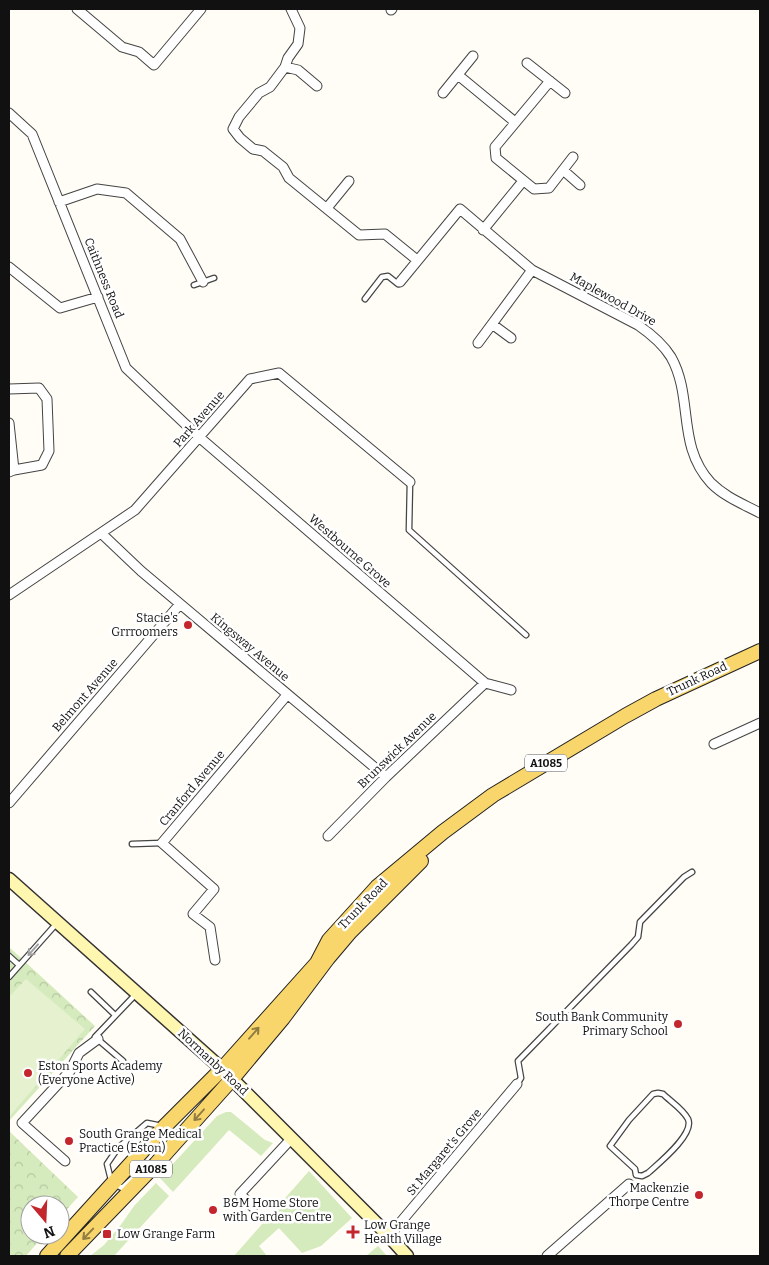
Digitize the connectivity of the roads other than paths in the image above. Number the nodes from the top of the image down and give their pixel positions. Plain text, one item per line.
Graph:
1 (76, 9) edge
2 (201, 9) edge
3 (291, 9) edge
4 (473, 56) dead end
5 (527, 63) dead end
6 (285, 67) junction
7 (458, 74) junction
8 (550, 81) junction
9 (316, 86) dead end
10 (443, 93) dead end
11 (565, 93) dead end
12 (9, 113) edge
13 (515, 122) junction
14 (573, 157) dead end
15 (562, 170) junction
16 (349, 181) dead end
17 (523, 181) junction
18 (580, 185) dead end
19 (59, 202) junction
20 (327, 208) junction
21 (483, 230) junction
22 (417, 260) junction
23 (9, 267) edge
24 (532, 270) junction
25 (214, 278) dead end
26 (199, 283) joint
27 (399, 283) joint
28 (98, 297) junction
29 (365, 299) dead end
30 (492, 324) junction
31 (511, 338) dead end
32 (478, 344) dead end
33 (9, 389) edge
34 (9, 423) edge
35 (199, 437) junction
36 (12, 471) edge
37 (410, 482) joint
38 (760, 512) edge
39 (101, 533) junction
40 (9, 595) edge
41 (180, 604) junction
42 (526, 636) dead end
43 (760, 651) edge
44 (485, 683) junction
45 (511, 690) dead end
46 (287, 695) junction
47 (760, 723) edge
48 (714, 744) dead end
49 (386, 777) junction
50 (9, 802) edge
51 (328, 836) dead end
52 (162, 843) junction
53 (132, 844) dead end
54 (692, 872) dead end
55 (9, 879) edge
56 (58, 922) junction
57 (9, 956) edge
58 (215, 960) dead end
59 (19, 965) junction
60 (9, 977) edge
61 (91, 992) dead end
62 (137, 993) junction
63 (115, 1016) junction
64 (98, 1039) junction
65 (123, 1061) dead end
66 (227, 1074) junction
67 (517, 1084) joint
68 (165, 1126) junction
69 (291, 1139) junction
70 (174, 1143) junction
71 (65, 1162) dead end
72 (636, 1175) junction
73 (113, 1184) junction
74 (629, 1184) joint
75 (253, 1207) dead end
76 (389, 1236) junction
77 (47, 1256) edge
78 (67, 1256) edge
79 (407, 1256) edge
80 (547, 1256) edge

1 - 2 street
3 - 6 street
4 - 7 street
5 - 8 street
6 - 9 street
6 - 20 street
7 - 10 street
7 - 13 street
8 - 11 street
8 - 13 street
12 - 19 street, Caithness Road
13 - 17 street
14 - 15 street
15 - 17 street
15 - 18 street
16 - 20 street
17 - 21 street
19 - 26 street
19 - 28 street, Caithness Road
20 - 22 street
21 - 22 street, Maplewood Drive
21 - 24 street, Maplewood Drive
22 - 27 street, Maplewood Drive
23 - 28 street
24 - 30 street
24 - 38 street, Maplewood Drive
25 - 26 lane
27 - 29 lane
28 - 35 street, Caithness Road
30 - 31 street
30 - 32 street
33 - 36 street
34 - 36 street
35 - 37 street, Park Avenue
35 - 39 street, Park Avenue
35 - 44 street, Westbourne Grove
37 - 42 lane
39 - 40 street, Park Avenue
39 - 41 street, Kingsway Avenue
41 - 46 street, Kingsway Avenue
41 - 50 street, Belmont Avenue
43 - 66 main road, Trunk Road / A1085
44 - 45 street
44 - 49 street, Brunswick Avenue
46 - 49 street, Kingsway Avenue
46 - 52 street, Cranford Avenue
47 - 48 street
49 - 51 street, Brunswick Avenue
52 - 53 lane
52 - 58 street, Cranford Avenue
54 - 67 lane
55 - 56 street, Normanby Road
56 -> 59 lane
56 - 62 street, Normanby Road
57 - 59 lane
59 - 60 lane
61 - 63 lane
62 - 63 lane
62 - 66 street, Normanby Road
63 - 64 lane
64 - 65 lane
64 - 71 street
66 - 68 main road, Trunk Road / A1085
66 - 69 street, Normanby Road
66 -> 70 main road, A1085
67 - 76 street, St Margaret's Grove
68 - 73 main road, Trunk Road / A1085
68 - 73 lane
69 - 75 street
69 - 76 street, Normanby Road
70 - 73 lane
70 -> 78 main road, A1085
72 - 72 lane
72 - 74 lane
73 - 77 main road, Trunk Road / A1085
74 - 80 street
76 - 79 street, Normanby Road

